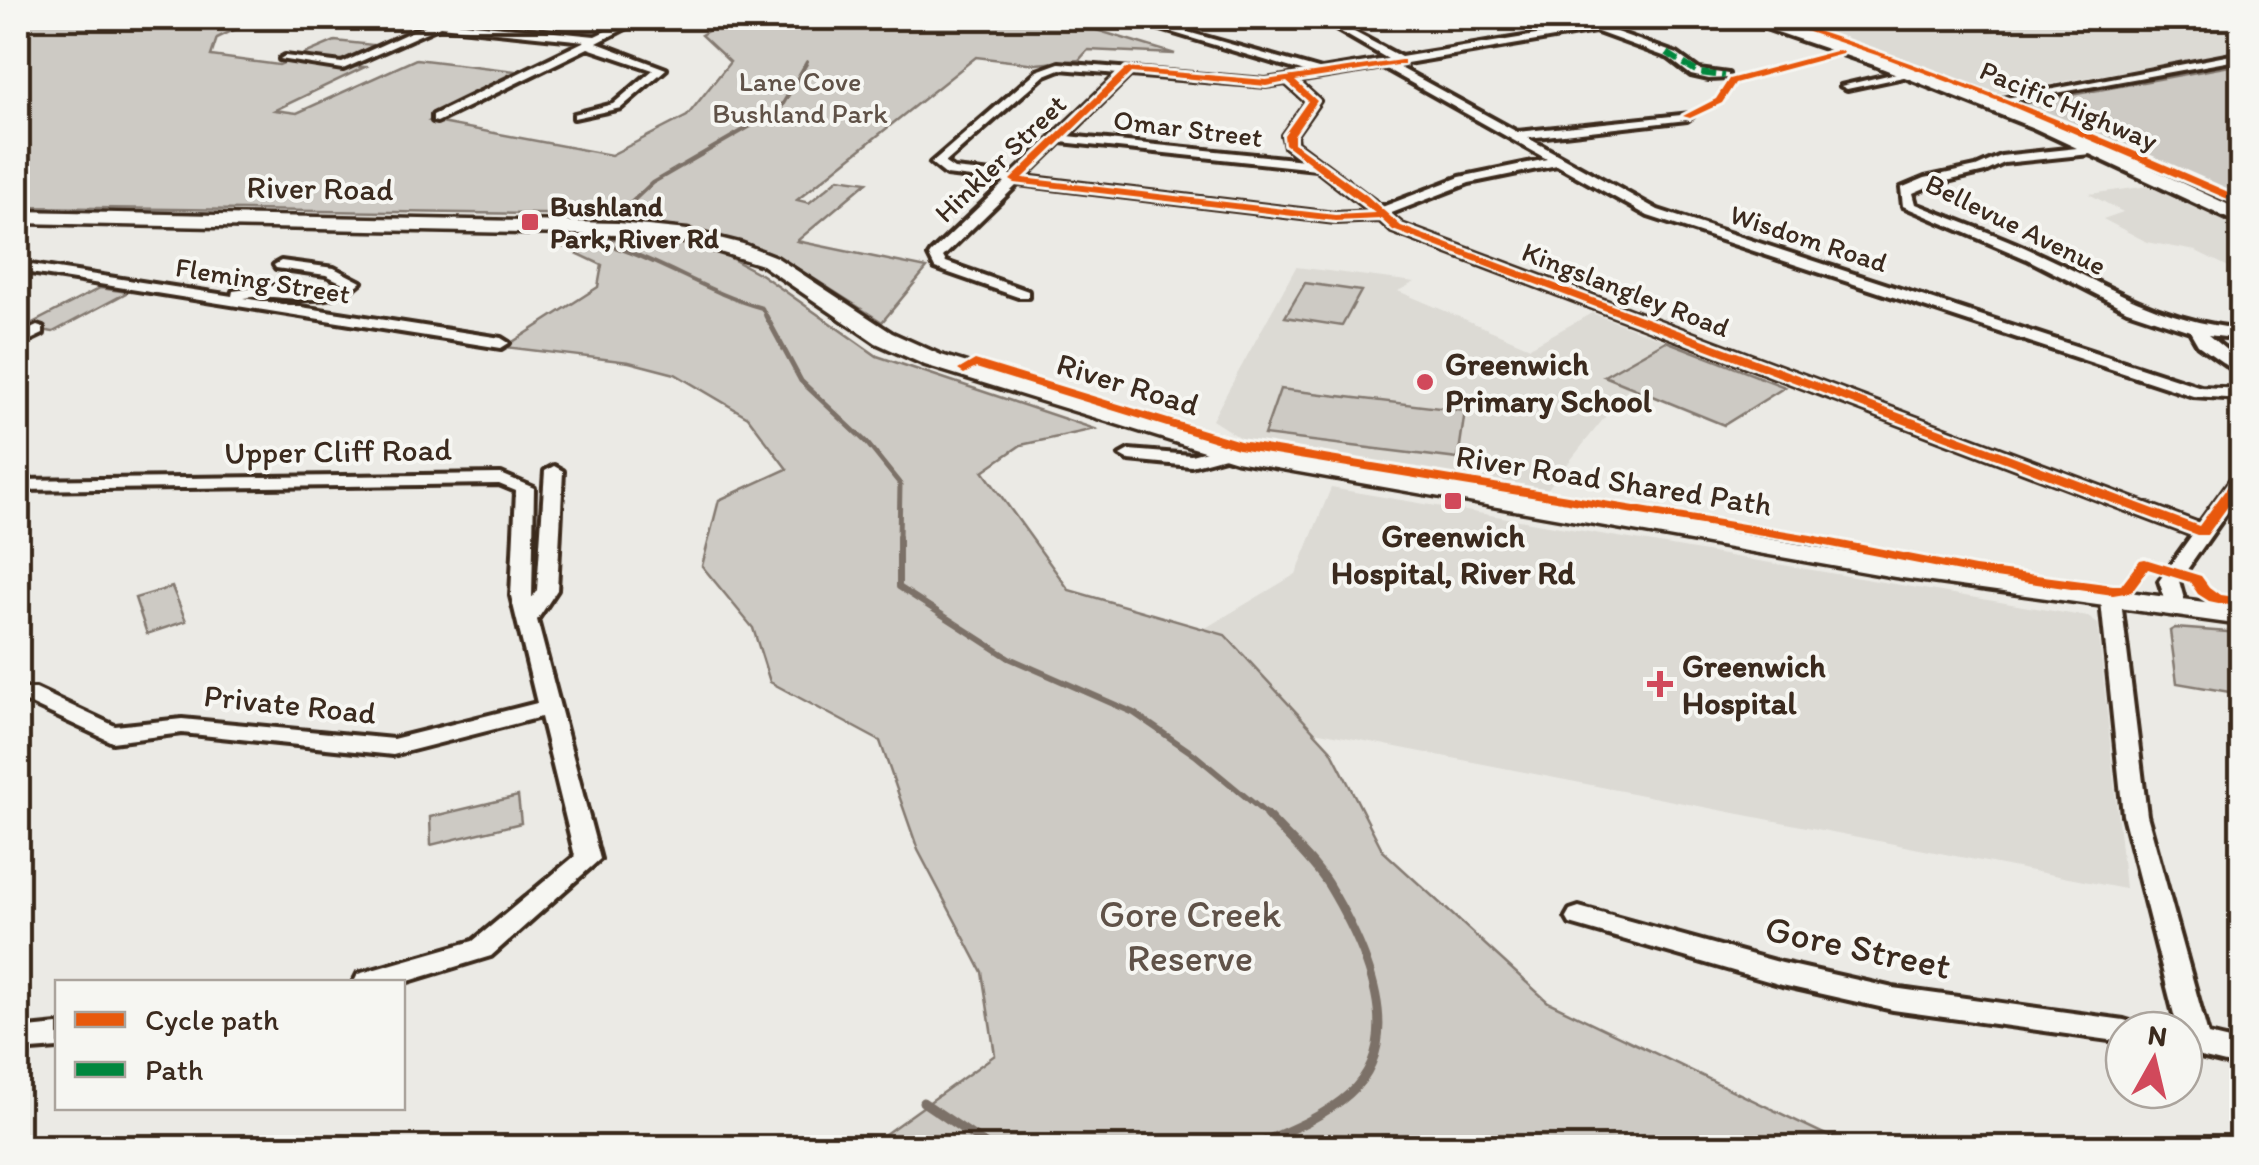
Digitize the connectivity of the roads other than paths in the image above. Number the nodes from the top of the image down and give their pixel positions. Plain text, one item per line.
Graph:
1 (389, 18) edge
2 (480, 18) edge
3 (640, 18) edge
4 (1130, 18) edge
5 (1322, 18) edge
6 (1656, 18) edge
7 (1744, 18) edge
8 (1760, 18) edge
9 (438, 23) junction
10 (462, 26) junction
11 (1596, 28) junction
12 (592, 42) junction
13 (2242, 56) edge
14 (285, 60) dead end
15 (1394, 63) junction
16 (1129, 70) junction
17 (1909, 73) junction
18 (1325, 74) junction
19 (1724, 76) dead end
20 (1289, 80) junction
21 (1847, 86) dead end
22 (1992, 102) junction
23 (578, 116) dead end
24 (1687, 116) dead end
25 (437, 118) dead end
26 (1514, 136) junction
27 (1056, 138) junction
28 (2096, 150) junction
29 (1556, 162) junction
30 (1315, 164) junction
31 (1014, 180) junction
32 (2242, 208) edge
33 (1379, 214) junction
34 (18, 217) edge
35 (2242, 218) edge
36 (281, 265) dead end
37 (18, 266) edge
38 (1023, 294) dead end
39 (222, 299) junction
40 (2197, 330) junction
41 (37, 331) dead end
42 (2242, 334) edge
43 (18, 342) edge
44 (501, 343) dead end
45 (2242, 371) edge
46 (2242, 394) edge
47 (1226, 451) junction
48 (1129, 454) dead end
49 (554, 471) dead end
50 (2242, 477) edge
51 (18, 484) edge
52 (2202, 532) junction
53 (2111, 602) junction
54 (2177, 610) junction
55 (2242, 616) edge
56 (528, 619) junction
57 (28, 694) dead end
58 (550, 707) junction
59 (1580, 917) dead end
60 (375, 980) edge
61 (2182, 1010) edge
62 (2104, 1028) edge
63 (55, 1036) edge
64 (18, 1040) edge
65 (2204, 1046) edge
66 (2242, 1054) edge

1 - 9 street
2 - 10 street
3 - 12 street
4 - 18 street
5 - 15 street, Wisdom Road
6 - 11 street
7 - 17 main road, Pacific Highway
8 - 22 main road, Pacific Highway
9 - 10 street
9 - 14 street
10 - 12 street
11 - 15 street
11 - 19 street
12 - 23 street
12 - 25 street
13 - 22 street
15 - 18 street
15 - 26 street, Wisdom Road
16 - 20 street
16 - 27 street, Hinkler Street
16 - 31 street, Kingslangley Road
17 - 21 street
17 - 22 main road, Pacific Highway
18 - 20 street
20 - 30 street
22 - 28 main road, Pacific Highway
22 - 32 main road, Pacific Highway
24 - 26 street
26 - 29 street, Wisdom Road
27 - 30 street, Omar Street
27 - 31 street, Hinkler Street
28 - 35 main road, Pacific Highway
28 - 40 street, Bellevue Avenue
29 - 33 street
29 - 46 street, Wisdom Road
30 - 33 street
31 - 33 street, Kingslangley Road
31 - 38 street, Hinkler Street
33 - 52 street, Kingslangley Road
34 - 47 main road, River Road
36 - 39 street
37 - 39 street, Fleming Street
39 - 44 street, Fleming Street
40 - 42 street, Bellevue Avenue
40 - 45 street
41 - 43 street
47 - 48 street
47 - 53 main road, River Road
49 - 56 street
50 - 52 street
51 - 56 street, Upper Cliff Road
52 - 54 street
53 - 54 main road, River Road
53 - 61 street
54 - 55 main road, River Road
56 - 58 street, Upper Cliff Road
57 - 58 street, Private Road
58 - 60 street, Upper Cliff Road
59 - 62 street, Gore Street
63 - 64 street
65 - 66 street

